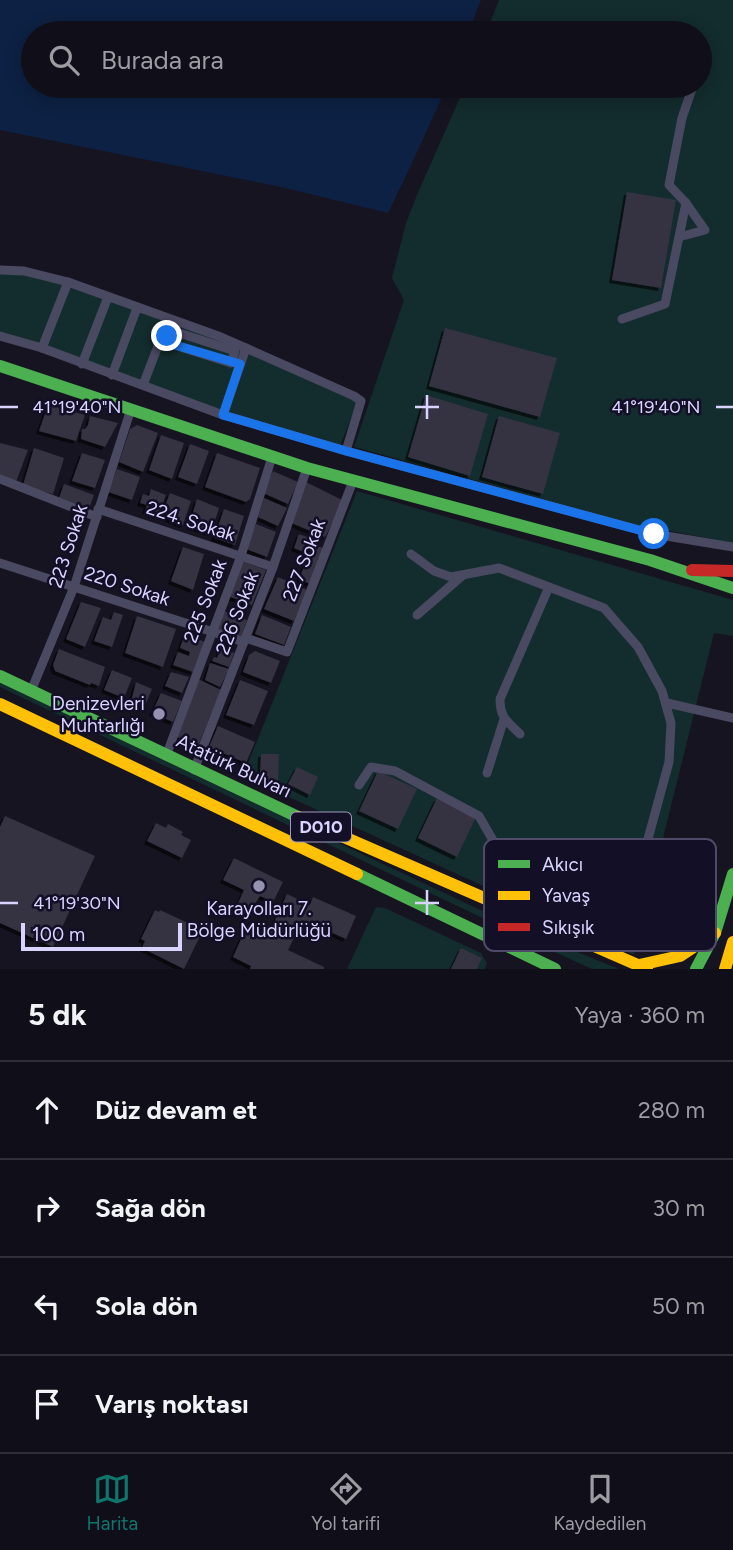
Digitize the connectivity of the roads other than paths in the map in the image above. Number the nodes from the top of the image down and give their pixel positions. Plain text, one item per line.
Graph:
1 (689, 98) edge
2 (686, 203) junction
3 (679, 237) junction
4 (0, 270) edge
5 (68, 282) junction
6 (108, 297) junction
7 (137, 308) junction
8 (622, 319) dead end
9 (167, 320) junction
10 (165, 335) junction
11 (0, 336) edge
12 (42, 348) junction
13 (246, 348) junction
14 (236, 362) junction
15 (82, 364) junction
16 (0, 366) edge
17 (112, 375) junction
18 (142, 385) junction
19 (131, 409) junction
20 (223, 415) junction
21 (346, 451) junction
22 (271, 457) junction
23 (307, 468) junction
24 (0, 479) edge
25 (354, 481) junction
26 (97, 513) junction
27 (733, 547) edge
28 (411, 554) dead end
29 (241, 556) junction
30 (0, 562) edge
31 (273, 567) junction
32 (681, 569) junction
33 (733, 571) edge
34 (463, 575) junction
35 (74, 587) junction
36 (549, 587) junction
37 (733, 589) edge
38 (417, 615) dead end
39 (212, 632) junction
40 (245, 640) junction
41 (287, 652) joint
42 (0, 676) edge
43 (31, 691) junction
44 (667, 703) junction
45 (0, 704) edge
46 (733, 718) edge
47 (504, 719) junction
48 (520, 734) dead end
49 (166, 756) junction
50 (194, 770) junction
51 (487, 773) dead end
52 (359, 785) dead end
53 (492, 839) edge
54 (648, 839) edge
55 (733, 874) edge
56 (484, 897) edge
57 (716, 930) edge
58 (484, 935) edge
59 (733, 942) edge
60 (517, 951) edge
61 (607, 951) edge
62 (691, 951) edge
63 (706, 951) edge
64 (643, 967) edge
65 (555, 969) edge
66 (696, 969) edge
67 (725, 969) edge

1 - 2 street
2 - 3 street
2 - 3 street
3 - 8 street
4 - 5 street
5 - 6 street
5 - 12 street
6 - 7 street
6 - 15 street
7 - 9 street
7 - 17 street
9 - 10 street
9 - 13 street
10 - 14 street
10 - 18 street
11 - 12 street
12 - 15 street
13 - 14 street
13 - 21 street
14 - 20 street
15 - 17 street
16 - 19 main road
17 - 18 street
18 - 20 street
19 - 22 main road
19 - 26 street, 223 Sokak
20 - 21 street
21 - 27 street
22 - 23 main road
22 - 29 street, 225 Sokak
23 - 25 main road
23 - 31 street, 226 Sokak
24 - 26 street, 224. Sokak
25 - 32 main road
25 - 41 street, 227 Sokak
26 - 29 street, 224. Sokak
26 - 35 street, 223 Sokak
28 - 34 street
29 - 31 street, 224. Sokak
29 - 39 street, 225 Sokak
30 - 35 street, 220 Sokak
31 - 40 street, 226 Sokak
32 - 33 main road
32 - 37 main road
34 - 36 street
34 - 38 street
35 - 39 street, 220 Sokak
35 - 43 street, 223 Sokak
36 - 44 street
36 - 47 street
39 - 40 street, 220 Sokak
39 - 49 street, 225 Sokak
40 - 41 street, 220 Sokak
40 - 50 street, 226 Sokak
42 - 43 main road, Atatürk Bulvarı / D010
43 - 49 main road, Atatürk Bulvarı / D010
44 - 46 street
44 - 54 street
45 - 58 main road, D010
47 - 48 street
47 - 51 street
49 - 50 main road, Atatürk Bulvarı / D010
50 - 56 main road, Atatürk Bulvarı / D010
52 - 53 street
55 - 57 main road
59 - 67 main road
60 - 65 main road, D010
61 - 64 main road, Atatürk Bulvarı / D010
62 - 64 main road
63 - 66 main road

